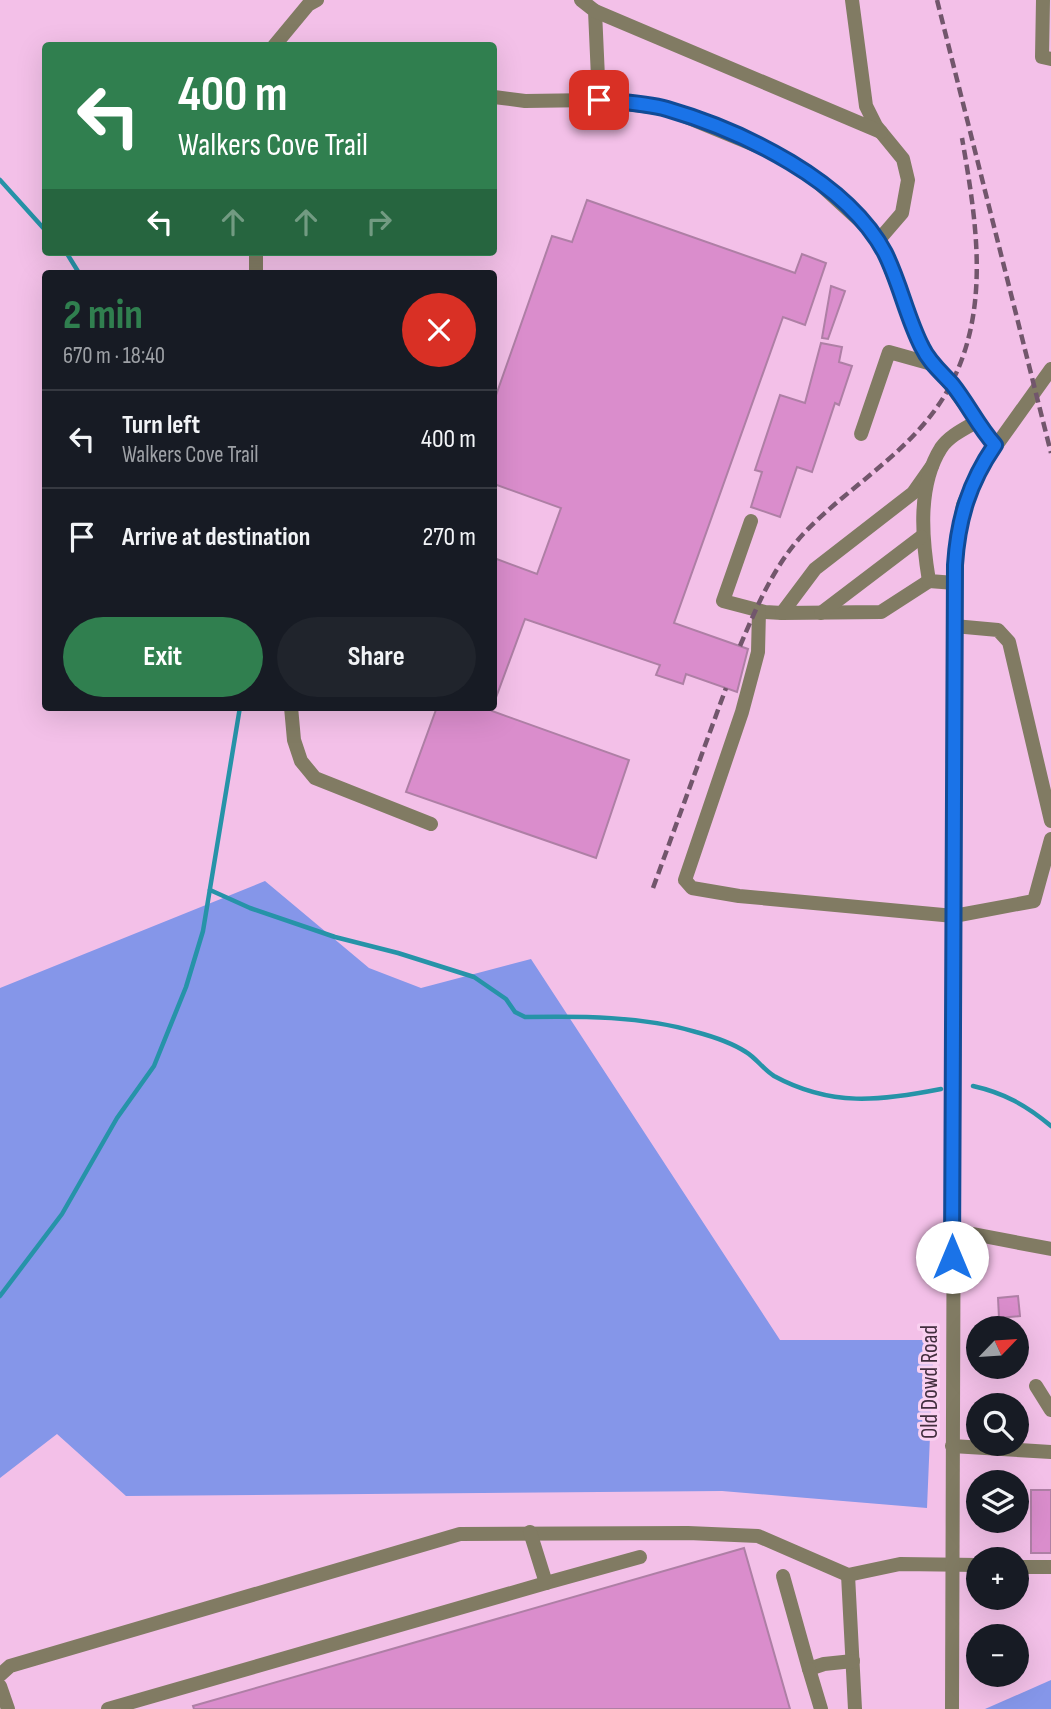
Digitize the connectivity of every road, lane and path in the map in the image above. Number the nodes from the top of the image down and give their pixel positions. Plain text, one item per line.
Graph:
1 (317, 0) edge
2 (581, 0) edge
3 (852, 0) edge
4 (1043, 0) edge
5 (595, 11) junction
6 (277, 42) edge
7 (1051, 59) edge
8 (497, 97) edge
9 (599, 100) junction
10 (881, 132) junction
11 (877, 242) junction
12 (932, 364) junction
13 (1051, 369) edge
14 (976, 422) junction
15 (861, 433) dead end
16 (995, 445) junction
17 (932, 467) junction
18 (751, 521) dead end
19 (921, 537) junction
20 (929, 581) junction
21 (955, 583) junction
22 (759, 611) junction
23 (782, 613) junction
24 (821, 613) junction
25 (954, 626) junction
26 (291, 711) edge
27 (1051, 821) edge
28 (431, 824) dead end
29 (1051, 839) edge
30 (954, 916) junction
31 (953, 1230) junction
32 (1051, 1249) edge
33 (1036, 1386) dead end
34 (1051, 1410) edge
35 (952, 1446) junction
36 (1051, 1451) edge
37 (530, 1532) junction
38 (640, 1557) dead end
39 (952, 1563) junction
40 (966, 1564) edge
41 (1029, 1567) edge
42 (1051, 1567) edge
43 (783, 1576) dead end
44 (848, 1576) junction
45 (546, 1583) junction
46 (853, 1661) junction
47 (809, 1669) junction
48 (0, 1675) edge
49 (0, 1686) edge
50 (8, 1709) edge
51 (108, 1709) edge
52 (821, 1709) edge
53 (855, 1709) edge
54 (952, 1709) edge

1 - 6 street
2 - 5 street
3 - 10 street
4 - 7 street
5 - 9 street
5 - 10 street
8 - 9 street
9 - 11 street
10 - 11 street
11 - 12 street
12 - 14 street
12 - 15 street
13 - 16 street, Old Dowd Road
14 - 16 street
14 - 17 street
16 - 21 street, Old Dowd Road
17 - 19 street
17 - 23 street
18 - 22 street
19 - 20 street
19 - 24 street
20 - 21 street
20 - 24 street
21 - 25 street, Old Dowd Road
22 - 23 street
22 - 30 street
23 - 24 street
25 - 27 street
25 - 30 street, Old Dowd Road
26 - 28 street
29 - 30 street
30 - 31 street, Old Dowd Road
31 - 32 street
31 - 35 street, Old Dowd Road
33 - 34 street
35 - 36 street
35 - 39 street, Old Dowd Road
37 - 44 street
37 - 45 street
37 - 48 street
38 - 45 street
39 - 40 street
39 - 44 street
39 - 54 street, Old Dowd Road
41 - 42 street
43 - 47 street
44 - 46 street
45 - 51 street
46 - 47 street
46 - 53 street
47 - 52 street
49 - 50 street

